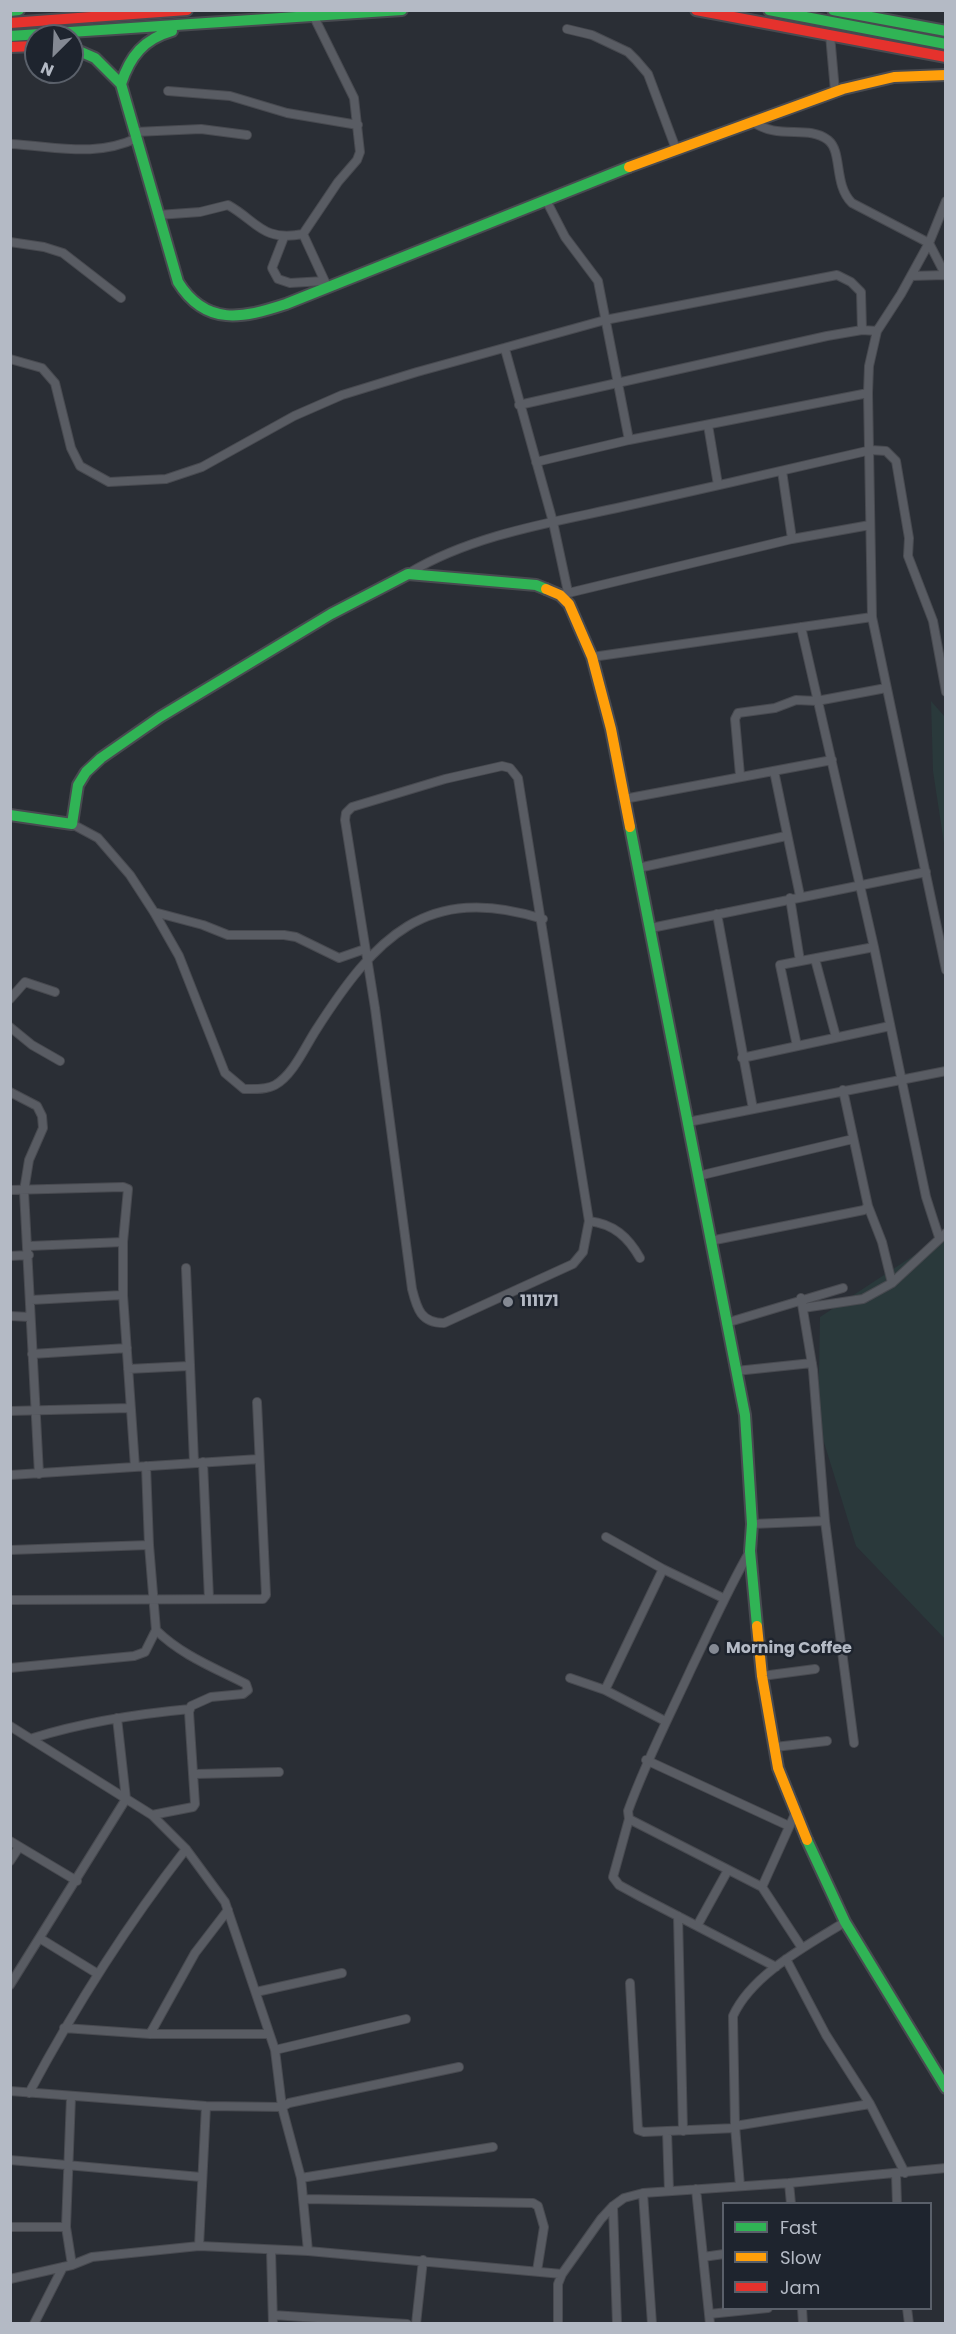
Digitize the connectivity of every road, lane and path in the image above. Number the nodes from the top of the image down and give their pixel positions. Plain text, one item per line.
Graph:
1 (19, 10) edge
2 (187, 10) edge
3 (402, 10) edge
4 (696, 10) edge
5 (770, 10) edge
6 (833, 10) edge
7 (10, 11) edge
8 (314, 17) junction
9 (10, 23) edge
10 (203, 23) junction
11 (567, 29) dead end
12 (945, 31) edge
13 (830, 35) junction
14 (10, 36) edge
15 (945, 44) edge
16 (84, 53) edge
17 (945, 57) edge
18 (945, 75) edge
19 (121, 84) junction
20 (168, 91) dead end
21 (835, 91) junction
22 (752, 121) junction
23 (358, 125) junction
24 (136, 135) junction
25 (247, 135) dead end
26 (10, 144) edge
27 (675, 148) junction
28 (945, 201) edge
29 (547, 202) junction
30 (158, 215) junction
31 (303, 234) junction
32 (284, 237) junction
33 (10, 243) edge
34 (929, 243) junction
35 (945, 275) edge
36 (911, 276) junction
37 (326, 284) junction
38 (121, 298) dead end
39 (605, 320) junction
40 (861, 330) junction
41 (877, 331) junction
42 (505, 350) junction
43 (10, 359) edge
44 (618, 384) junction
45 (868, 393) junction
46 (519, 405) junction
47 (708, 425) junction
48 (629, 440) junction
49 (871, 450) junction
50 (536, 462) junction
51 (782, 471) junction
52 (718, 485) junction
53 (554, 522) junction
54 (870, 525) junction
55 (792, 539) junction
56 (408, 574) junction
57 (564, 593) junction
58 (872, 617) junction
59 (801, 627) junction
60 (592, 657) junction
61 (886, 688) junction
62 (945, 692) edge
63 (818, 700) junction
64 (832, 760) junction
65 (774, 771) junction
66 (740, 775) junction
67 (624, 799) junction
68 (10, 815) edge
69 (72, 824) junction
70 (786, 836) junction
71 (638, 868) junction
72 (926, 872) junction
73 (860, 884) junction
74 (800, 896) junction
75 (790, 898) junction
76 (154, 912) junction
77 (717, 914) junction
78 (543, 919) junction
79 (651, 928) junction
80 (874, 947) junction
81 (365, 949) junction
82 (366, 959) junction
83 (815, 959) junction
84 (800, 961) junction
85 (945, 970) edge
86 (55, 992) dead end
87 (10, 999) edge
88 (890, 1026) junction
89 (10, 1027) edge
90 (836, 1037) junction
91 (798, 1046) junction
92 (742, 1058) junction
93 (60, 1061) dead end
94 (945, 1071) edge
95 (900, 1079) junction
96 (843, 1090) junction
97 (10, 1092) edge
98 (753, 1109) junction
99 (688, 1122) junction
100 (853, 1139) junction
101 (698, 1176) junction
102 (10, 1190) edge
103 (24, 1191) junction
104 (868, 1206) junction
105 (589, 1221) junction
106 (942, 1235) edge
107 (710, 1241) junction
108 (123, 1242) junction
109 (29, 1250) junction
110 (10, 1256) edge
111 (640, 1258) dead end
112 (186, 1268) dead end
113 (892, 1282) junction
114 (843, 1288) dead end
115 (123, 1295) junction
116 (801, 1298) junction
117 (31, 1300) junction
118 (803, 1308) junction
119 (10, 1316) edge
120 (30, 1317) junction
121 (726, 1323) junction
122 (127, 1348) junction
123 (32, 1354) junction
124 (812, 1363) junction
125 (189, 1366) junction
126 (129, 1369) junction
127 (736, 1371) junction
128 (256, 1401) dead end
129 (130, 1408) junction
130 (10, 1411) edge
131 (36, 1411) junction
132 (259, 1459) junction
133 (194, 1462) junction
134 (203, 1462) junction
135 (146, 1466) junction
136 (135, 1467) junction
137 (39, 1474) junction
138 (10, 1475) edge
139 (825, 1521) junction
140 (752, 1524) junction
141 (606, 1537) dead end
142 (149, 1545) junction
143 (10, 1550) edge
144 (750, 1551) junction
145 (663, 1569) junction
146 (723, 1598) junction
147 (209, 1599) junction
148 (10, 1600) edge
149 (153, 1600) junction
150 (156, 1630) junction
151 (10, 1668) edge
152 (815, 1669) dead end
153 (762, 1677) junction
154 (570, 1678) dead end
155 (605, 1690) junction
156 (190, 1709) junction
157 (117, 1718) junction
158 (665, 1720) junction
159 (12, 1730) edge
160 (33, 1738) junction
161 (827, 1741) dead end
162 (854, 1743) dead end
163 (774, 1747) junction
164 (646, 1760) junction
165 (279, 1772) dead end
166 (195, 1774) junction
167 (126, 1799) junction
168 (795, 1814) junction
169 (152, 1815) junction
170 (629, 1819) junction
171 (789, 1826) junction
172 (10, 1841) edge
173 (20, 1847) junction
174 (186, 1849) junction
175 (10, 1861) edge
176 (728, 1870) junction
177 (77, 1881) junction
178 (762, 1887) junction
179 (228, 1910) junction
180 (678, 1916) junction
181 (845, 1922) junction
182 (697, 1926) junction
183 (41, 1939) junction
184 (802, 1948) junction
185 (786, 1959) junction
186 (776, 1967) junction
187 (342, 1973) dead end
188 (98, 1974) junction
189 (630, 1983) dead end
190 (10, 1985) edge
191 (256, 1992) junction
192 (406, 2019) dead end
193 (64, 2028) junction
194 (150, 2034) junction
195 (269, 2034) junction
196 (274, 2050) junction
197 (459, 2067) dead end
198 (945, 2088) edge
199 (10, 2091) edge
200 (29, 2093) junction
201 (71, 2097) junction
202 (870, 2104) junction
203 (206, 2106) junction
204 (282, 2107) junction
205 (736, 2127) junction
206 (667, 2131) junction
207 (683, 2131) junction
208 (493, 2147) dead end
209 (10, 2160) edge
210 (68, 2164) junction
211 (945, 2168) edge
212 (905, 2173) junction
213 (896, 2174) junction
214 (201, 2177) junction
215 (301, 2178) junction
216 (789, 2183) junction
217 (740, 2186) junction
218 (696, 2189) junction
219 (669, 2190) junction
220 (643, 2193) junction
221 (304, 2199) junction
222 (791, 2202) edge
223 (897, 2202) edge
224 (613, 2206) junction
225 (10, 2227) edge
226 (66, 2227) junction
227 (200, 2246) junction
228 (271, 2250) junction
229 (308, 2252) junction
230 (722, 2254) edge
231 (703, 2256) junction
232 (423, 2260) junction
233 (67, 2266) junction
234 (537, 2271) junction
235 (562, 2274) junction
236 (10, 2280) edge
237 (742, 2310) edge
238 (709, 2314) junction
239 (273, 2319) edge
240 (34, 2324) edge
241 (407, 2324) edge
242 (416, 2324) edge
243 (558, 2324) edge
244 (617, 2324) edge
245 (652, 2324) edge
246 (710, 2324) edge

1 - 7 main road
2 - 9 main road
3 - 8 main road
4 - 13 main road
5 - 15 main road
6 - 12 main road
8 - 10 main road
8 - 23 street
10 - 14 main road
10 - 19 main road
11 - 27 street
13 - 17 main road
13 - 21 street
16 - 19 main road
18 - 21 main road
19 - 24 main road
20 - 23 street
21 - 22 main road
22 - 27 main road
22 - 34 street
23 - 31 street
24 - 25 street
24 - 26 street
24 - 30 main road
27 - 29 main road
28 - 34 street
29 - 37 main road
29 - 39 street
30 - 32 street
30 - 37 main road
31 - 32 street
31 - 37 street
32 - 37 street
33 - 38 street
34 - 35 street
34 - 36 street
35 - 36 street
36 - 41 street
39 - 40 street
39 - 42 street
39 - 44 street
40 - 41 street
40 - 44 street
41 - 45 street
42 - 43 street
42 - 46 street
44 - 46 street
44 - 48 street
45 - 47 street
45 - 49 street
46 - 50 street
47 - 48 street
47 - 52 street
48 - 50 street
49 - 51 street
49 - 54 street
49 - 62 street
50 - 53 street
51 - 52 street
51 - 55 street
52 - 53 street
53 - 56 street
53 - 57 street
54 - 55 street
54 - 58 street
55 - 57 street
56 - 57 main road
56 - 69 main road
57 - 60 main road
58 - 59 street
58 - 61 street
59 - 60 street
59 - 63 street
60 - 67 main road
61 - 63 street
61 - 72 street
63 - 64 street
63 - 66 street
64 - 65 street
64 - 73 street
65 - 66 street
65 - 70 street
66 - 67 street
67 - 71 main road
68 - 69 main road
69 - 76 street
70 - 71 street
70 - 74 street
71 - 79 main road
72 - 73 street
72 - 85 street
73 - 74 street
73 - 80 street
74 - 75 street
75 - 77 street
75 - 84 street
76 - 81 street
76 - 82 street
77 - 79 street
77 - 92 street
78 - 81 street
78 - 82 street
78 - 105 street
79 - 99 main road
80 - 83 street
80 - 88 street
81 - 82 street
82 - 105 street
83 - 84 street
83 - 90 street
84 - 91 street
86 - 87 street
88 - 90 street
88 - 95 street
89 - 93 street
90 - 91 street
91 - 92 street
92 - 98 street
94 - 95 street
95 - 96 street
95 - 106 street
96 - 98 street
96 - 100 street
97 - 103 street
98 - 99 street
99 - 101 main road
100 - 101 street
100 - 104 street
101 - 107 main road
102 - 103 street
103 - 108 street
103 - 109 street
104 - 107 street
104 - 113 street
105 - 111 street
106 - 113 street
107 - 121 main road
108 - 109 street
108 - 115 street
109 - 110 street
109 - 117 street
112 - 125 street
113 - 118 street
114 - 116 street
115 - 117 street
115 - 122 street
116 - 118 street
116 - 121 street
117 - 120 street
118 - 124 street
119 - 120 street
120 - 123 street
121 - 127 main road
122 - 123 street
122 - 126 street
123 - 131 street
124 - 127 street
124 - 139 street
125 - 126 street
125 - 133 street
126 - 129 street
127 - 140 main road
128 - 132 street
129 - 131 street
129 - 136 street
130 - 131 street
131 - 137 street
132 - 134 street
132 - 147 street
133 - 134 street
133 - 135 street
134 - 147 street
135 - 136 street
135 - 142 street
136 - 137 street
137 - 138 street
139 - 140 street
139 - 162 street
140 - 144 main road
141 - 145 street
142 - 143 street
142 - 149 street
144 - 146 street
144 - 153 main road
145 - 146 street
145 - 155 street
146 - 158 street
147 - 149 street
148 - 149 street
149 - 150 street
150 - 151 street
150 - 156 street
152 - 153 street
153 - 163 main road
154 - 155 street
155 - 158 street
156 - 157 street
156 - 166 street
157 - 160 street
157 - 167 street
158 - 164 street
159 - 160 street
160 - 167 street
161 - 163 street
163 - 168 main road
164 - 170 street
164 - 171 street
165 - 166 street
166 - 169 street
167 - 169 street
167 - 177 street
168 - 171 street
168 - 181 main road
169 - 174 street
170 - 176 street
170 - 180 street
171 - 178 street
172 - 173 street
173 - 175 street
173 - 177 street
174 - 179 street
174 - 188 street
176 - 178 street
176 - 182 street
177 - 183 street
178 - 184 street
179 - 191 street
179 - 194 street
180 - 182 street
180 - 207 street
181 - 184 street
181 - 198 main road
182 - 186 street
183 - 188 street
183 - 190 street
184 - 185 street
185 - 186 street
185 - 202 street
186 - 205 street
187 - 191 street
188 - 193 street
189 - 206 street
191 - 195 street
192 - 196 street
193 - 194 street
193 - 200 street
194 - 195 street
195 - 196 street
196 - 204 street
197 - 204 street
199 - 200 street
200 - 201 street
201 - 203 street
201 - 210 street
202 - 205 street
202 - 212 street
203 - 204 street
203 - 214 street
204 - 215 street
205 - 207 street
205 - 217 street
206 - 207 street
206 - 219 street
208 - 215 street
209 - 210 street
210 - 214 street
210 - 226 street
211 - 212 street
212 - 213 street
213 - 216 street
213 - 223 street
214 - 227 street
215 - 221 street
216 - 217 street
216 - 222 street
217 - 218 street
218 - 219 street
218 - 231 street
219 - 220 street
220 - 224 street
220 - 245 street
221 - 229 street
221 - 234 street
224 - 235 street
224 - 244 street
225 - 226 street
226 - 233 street
227 - 228 street
227 - 233 street
228 - 229 street
228 - 239 street
229 - 232 street
230 - 231 street
231 - 238 street
232 - 234 street
232 - 242 street
233 - 236 street
233 - 240 street
234 - 235 street
235 - 243 street
237 - 238 street
238 - 246 street
239 - 241 street

